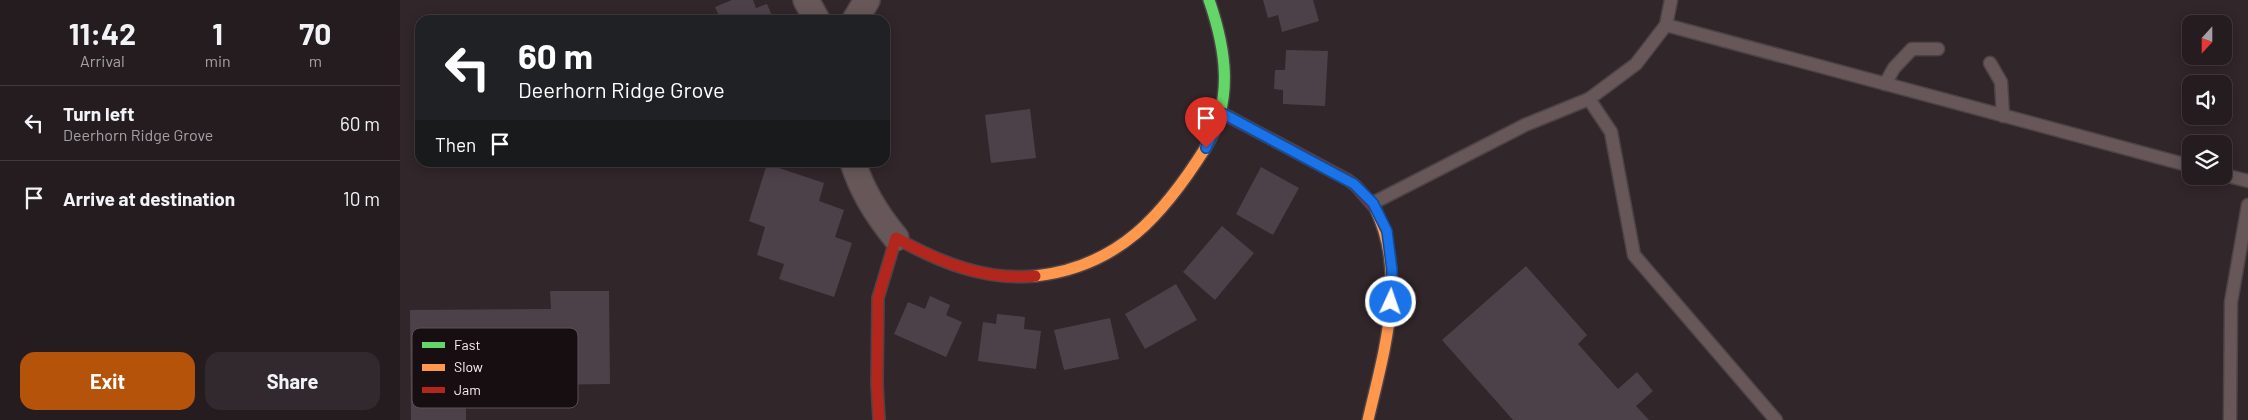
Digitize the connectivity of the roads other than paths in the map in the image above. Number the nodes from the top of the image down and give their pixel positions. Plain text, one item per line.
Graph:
1 (806, 0) edge
2 (866, 0) edge
3 (1209, 0) edge
4 (1672, 0) edge
5 (814, 15) edge
6 (858, 15) edge
7 (1666, 25) junction
8 (1938, 48) dead end
9 (1990, 63) dead end
10 (1885, 84) junction
11 (1589, 99) junction
12 (1222, 113) junction
13 (2004, 116) junction
14 (2182, 164) edge
15 (855, 167) edge
16 (2232, 177) edge
17 (2248, 181) edge
18 (1373, 203) junction
19 (2248, 205) edge
20 (896, 238) junction
21 (879, 420) edge
22 (1368, 420) edge
23 (1776, 420) edge
24 (2230, 420) edge

1 - 5 street
2 - 6 street
3 - 12 street
4 - 7 lane
7 - 10 lane
7 - 11 lane
8 - 10 lane
9 - 13 lane
10 - 13 lane
11 - 18 lane
11 - 23 lane
12 - 18 street
12 - 20 street
13 - 14 lane
15 - 20 street
16 - 17 lane
18 - 22 street
19 - 24 lane
20 - 21 street

